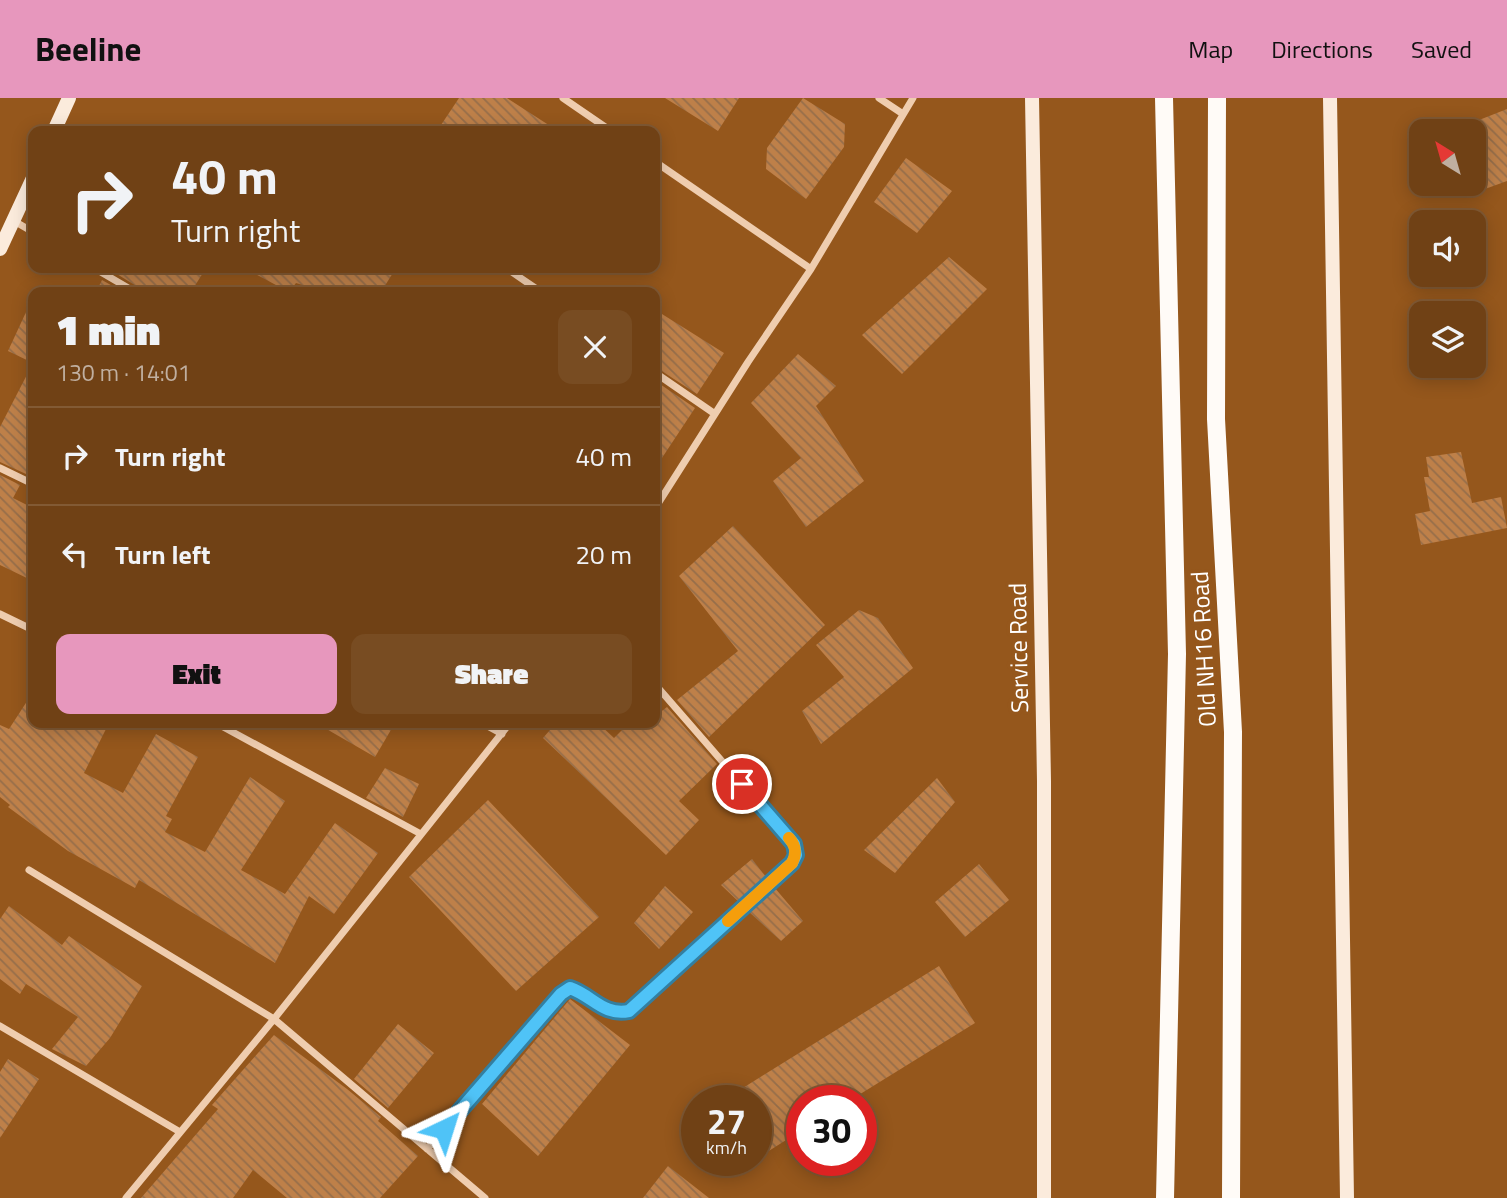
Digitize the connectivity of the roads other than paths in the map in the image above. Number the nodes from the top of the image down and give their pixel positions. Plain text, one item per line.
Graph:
1 (69, 98) edge
2 (563, 98) edge
3 (879, 98) edge
4 (913, 98) edge
5 (1032, 98) edge
6 (1164, 98) edge
7 (1217, 98) edge
8 (1330, 98) edge
9 (903, 114) junction
10 (56, 126) edge
11 (604, 126) edge
12 (660, 165) edge
13 (28, 189) edge
14 (14, 221) junction
15 (28, 229) edge
16 (0, 249) edge
17 (811, 270) junction
18 (103, 273) edge
19 (513, 273) edge
20 (126, 287) edge
21 (534, 287) edge
22 (660, 376) edge
23 (715, 414) junction
24 (0, 468) edge
25 (28, 482) edge
26 (660, 493) edge
27 (0, 614) edge
28 (28, 628) edge
29 (660, 690) edge
30 (225, 728) edge
31 (491, 728) edge
32 (506, 728) edge
33 (502, 734) junction
34 (419, 833) junction
35 (29, 870) dead end
36 (274, 1019) junction
37 (0, 1026) edge
38 (180, 1132) junction
39 (427, 1149) junction
40 (125, 1198) edge
41 (485, 1198) edge
42 (1044, 1198) edge
43 (1165, 1198) edge
44 (1231, 1198) edge
45 (1347, 1198) edge

1 - 10 street
2 - 11 street
3 - 9 street
4 - 9 street
5 - 42 street, Service Road
6 - 43 main road, Old NH16 Road
7 - 44 main road, Old NH16 Road
8 - 45 street
9 - 17 street
12 - 17 street
13 - 14 street
14 - 15 street
14 - 16 street
17 - 23 street
18 - 20 street
19 - 21 street
22 - 23 street
23 - 26 street
24 - 25 street
27 - 28 street
29 - 39 street
30 - 34 street
31 - 33 street
32 - 33 street
33 - 34 street
34 - 36 street
35 - 36 street
36 - 38 street
36 - 39 street
37 - 38 street
38 - 40 street
39 - 41 street

